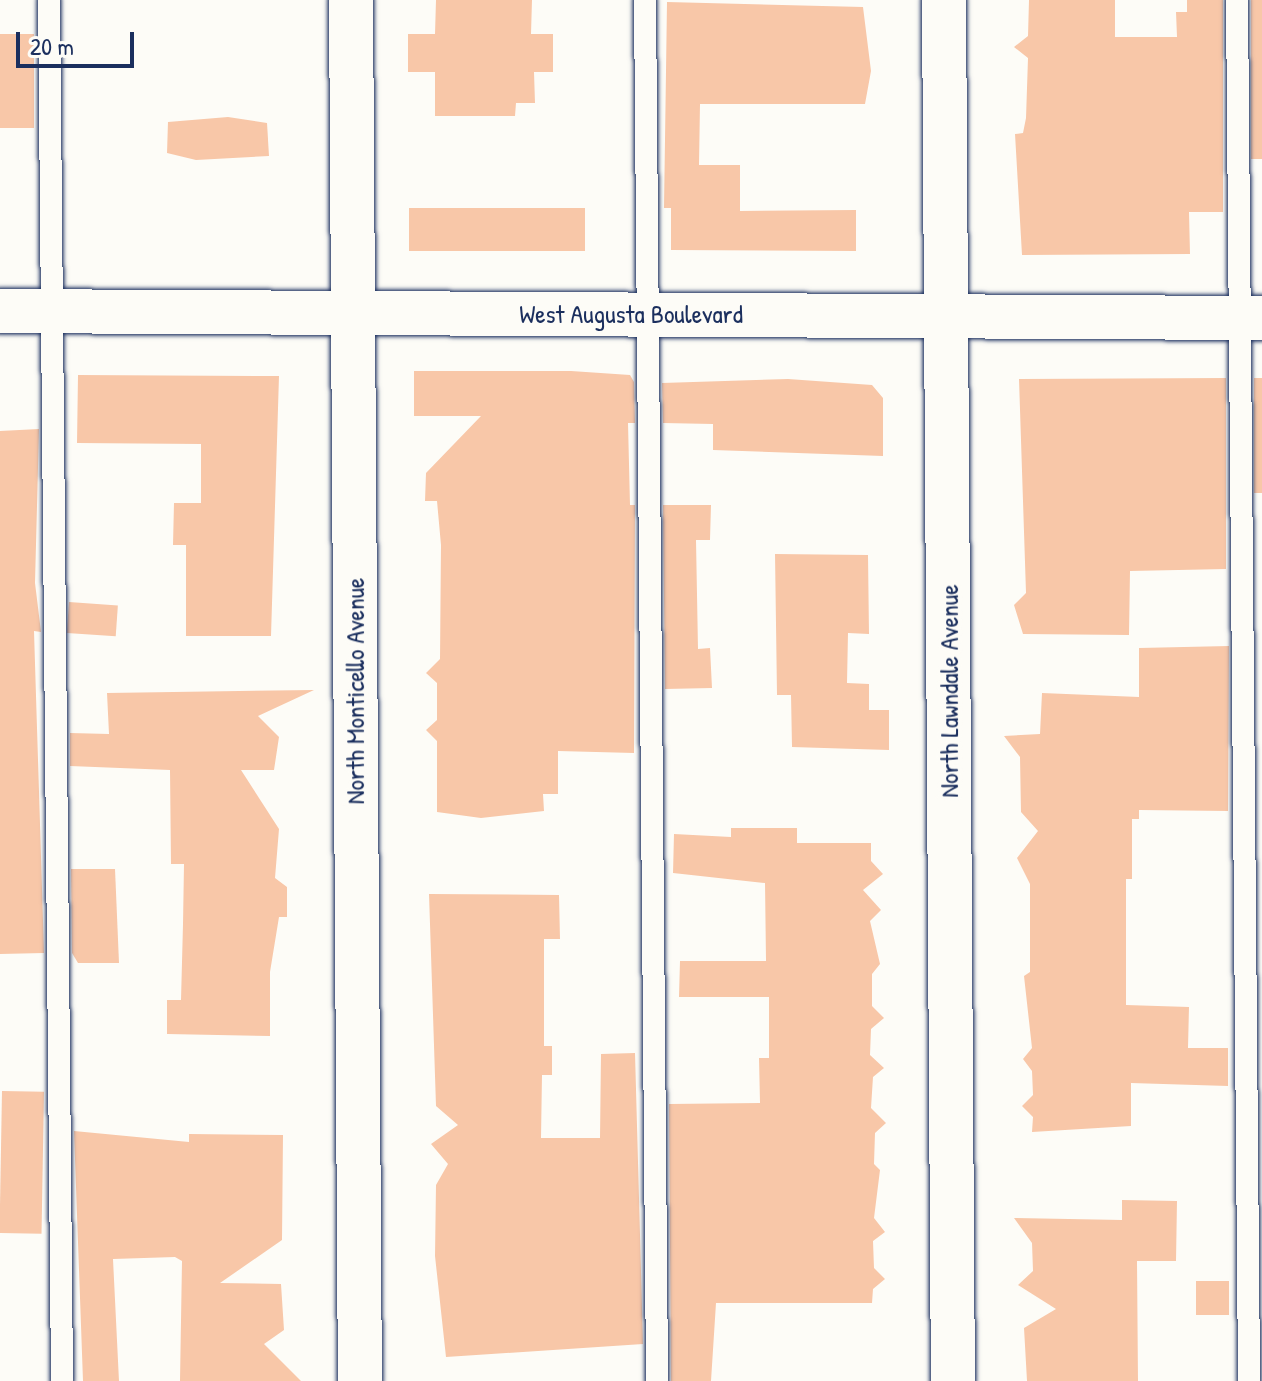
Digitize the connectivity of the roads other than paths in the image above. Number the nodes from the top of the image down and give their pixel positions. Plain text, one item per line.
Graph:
1 (49, 0) edge
2 (351, 0) edge
3 (645, 0) edge
4 (944, 0) edge
5 (1237, 0) edge
6 (0, 311) edge
7 (49, 311) junction
8 (353, 312) junction
9 (647, 314) junction
10 (946, 316) junction
11 (1250, 318) edge
12 (62, 1381) edge
13 (360, 1381) edge
14 (657, 1381) edge
15 (953, 1381) edge
16 (1249, 1381) edge

1 - 7 lane
2 - 8 street, North Monticello Avenue
3 - 9 lane
4 - 10 street, North Lawndale Avenue
5 - 11 lane
6 - 7 street, West Augusta Boulevard
7 - 8 street, West Augusta Boulevard
7 - 12 lane
8 - 9 street, West Augusta Boulevard
8 - 13 street, North Monticello Avenue
9 - 10 street, West Augusta Boulevard
9 - 14 lane
10 - 11 street, West Augusta Boulevard
10 - 15 street, North Lawndale Avenue
11 - 16 lane

